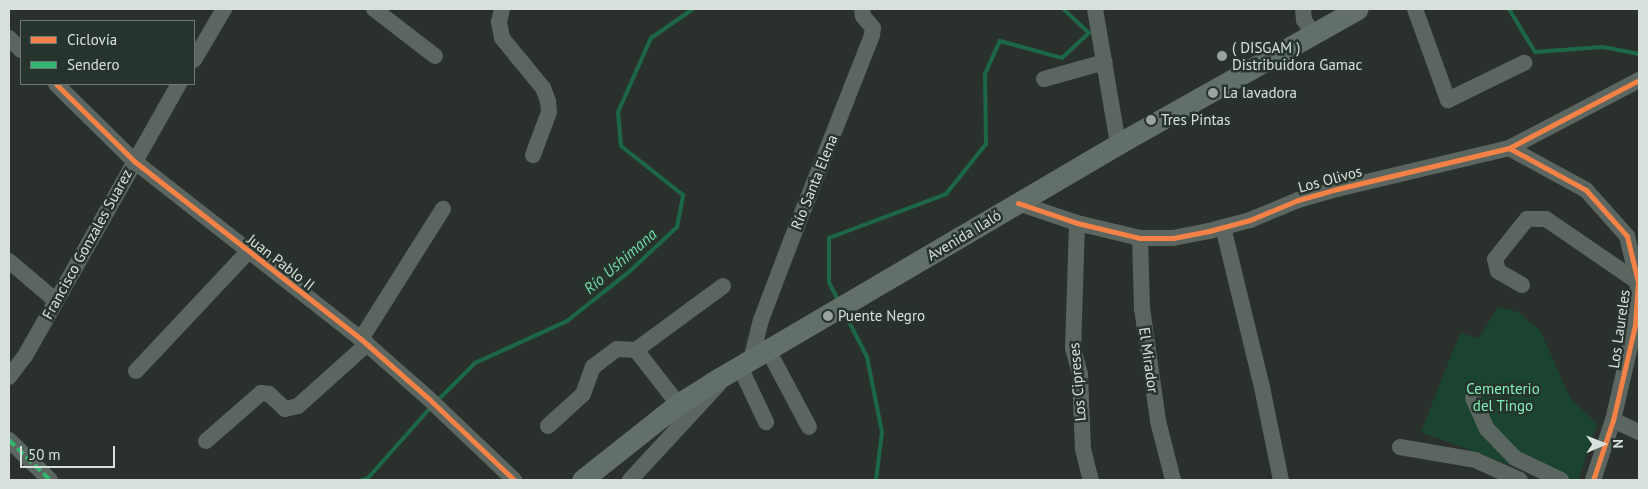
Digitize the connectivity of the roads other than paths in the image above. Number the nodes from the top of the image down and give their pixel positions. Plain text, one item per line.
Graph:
1 (224, 9) edge
2 (374, 9) edge
3 (862, 9) edge
4 (1094, 9) edge
5 (1303, 9) edge
6 (1358, 9) edge
7 (1415, 9) edge
8 (499, 10) edge
9 (1314, 35) junction
10 (9, 38) edge
11 (20, 49) edge
12 (435, 56) dead end
13 (195, 58) edge
14 (1106, 62) junction
15 (1524, 63) dead end
16 (1044, 79) dead end
17 (1639, 80) edge
18 (57, 85) edge
19 (179, 85) edge
20 (1118, 144) junction
21 (1509, 148) junction
22 (533, 155) dead end
23 (134, 161) junction
24 (1018, 202) junction
25 (443, 209) dead end
26 (1077, 223) junction
27 (1223, 227) junction
28 (1140, 238) junction
29 (248, 253) junction
30 (9, 261) edge
31 (1638, 282) junction
32 (1522, 285) dead end
33 (723, 286) dead end
34 (55, 300) junction
35 (1637, 327) edge
36 (364, 342) junction
37 (636, 350) junction
38 (747, 362) junction
39 (136, 371) dead end
40 (9, 377) edge
41 (1473, 398) dead end
42 (678, 404) junction
43 (1613, 420) junction
44 (766, 422) dead end
45 (548, 426) dead end
46 (808, 427) dead end
47 (1639, 432) edge
48 (9, 440) edge
49 (206, 441) dead end
50 (1400, 447) dead end
51 (50, 480) edge
52 (514, 480) edge
53 (582, 480) edge
54 (630, 480) edge
55 (1091, 480) edge
56 (1172, 480) edge
57 (1281, 480) edge
58 (1520, 480) edge
59 (1562, 480) edge
60 (1593, 480) edge

1 - 13 street
2 - 12 street
3 - 38 street, Río Santa Elena
4 - 14 street
5 - 9 street
6 - 9 main road, Avenida Ilaló
7 - 15 street
8 - 22 street
9 - 20 main road, Avenida Ilaló
10 - 11 street
14 - 16 street
14 - 20 street
17 - 21 street, Los Olivos
18 - 23 street, Juan Pablo II
19 - 23 street, Francisco Gonzales Suarez
20 - 24 main road, Avenida Ilaló
21 - 27 street, Los Olivos
21 - 31 street, Los Laureles
23 - 29 street, Juan Pablo II
23 - 34 street, Francisco Gonzales Suarez
24 - 26 street, Los Olivos
24 - 38 main road, Avenida Ilaló
25 - 36 street
26 - 28 street, Los Olivos
26 - 55 street, Los Cipreses
27 - 28 street, Los Olivos
27 - 57 street
28 - 56 street, El Mirador
29 - 36 street, Juan Pablo II
29 - 39 street
30 - 34 street
31 - 32 street
31 - 35 street, Los Laureles
33 - 37 street
34 - 40 street, Francisco Gonzales Suarez
35 - 43 street, Los Laureles
36 - 49 street
36 - 52 street, Juan Pablo II
37 - 42 street
37 - 45 street
38 - 42 main road, Avenida Ilaló
38 - 44 street
38 - 46 street
38 - 54 street
41 - 59 street
42 - 53 main road, Avenida Ilaló
43 - 47 street
43 - 60 street, Los Laureles
48 - 51 street
50 - 58 street

